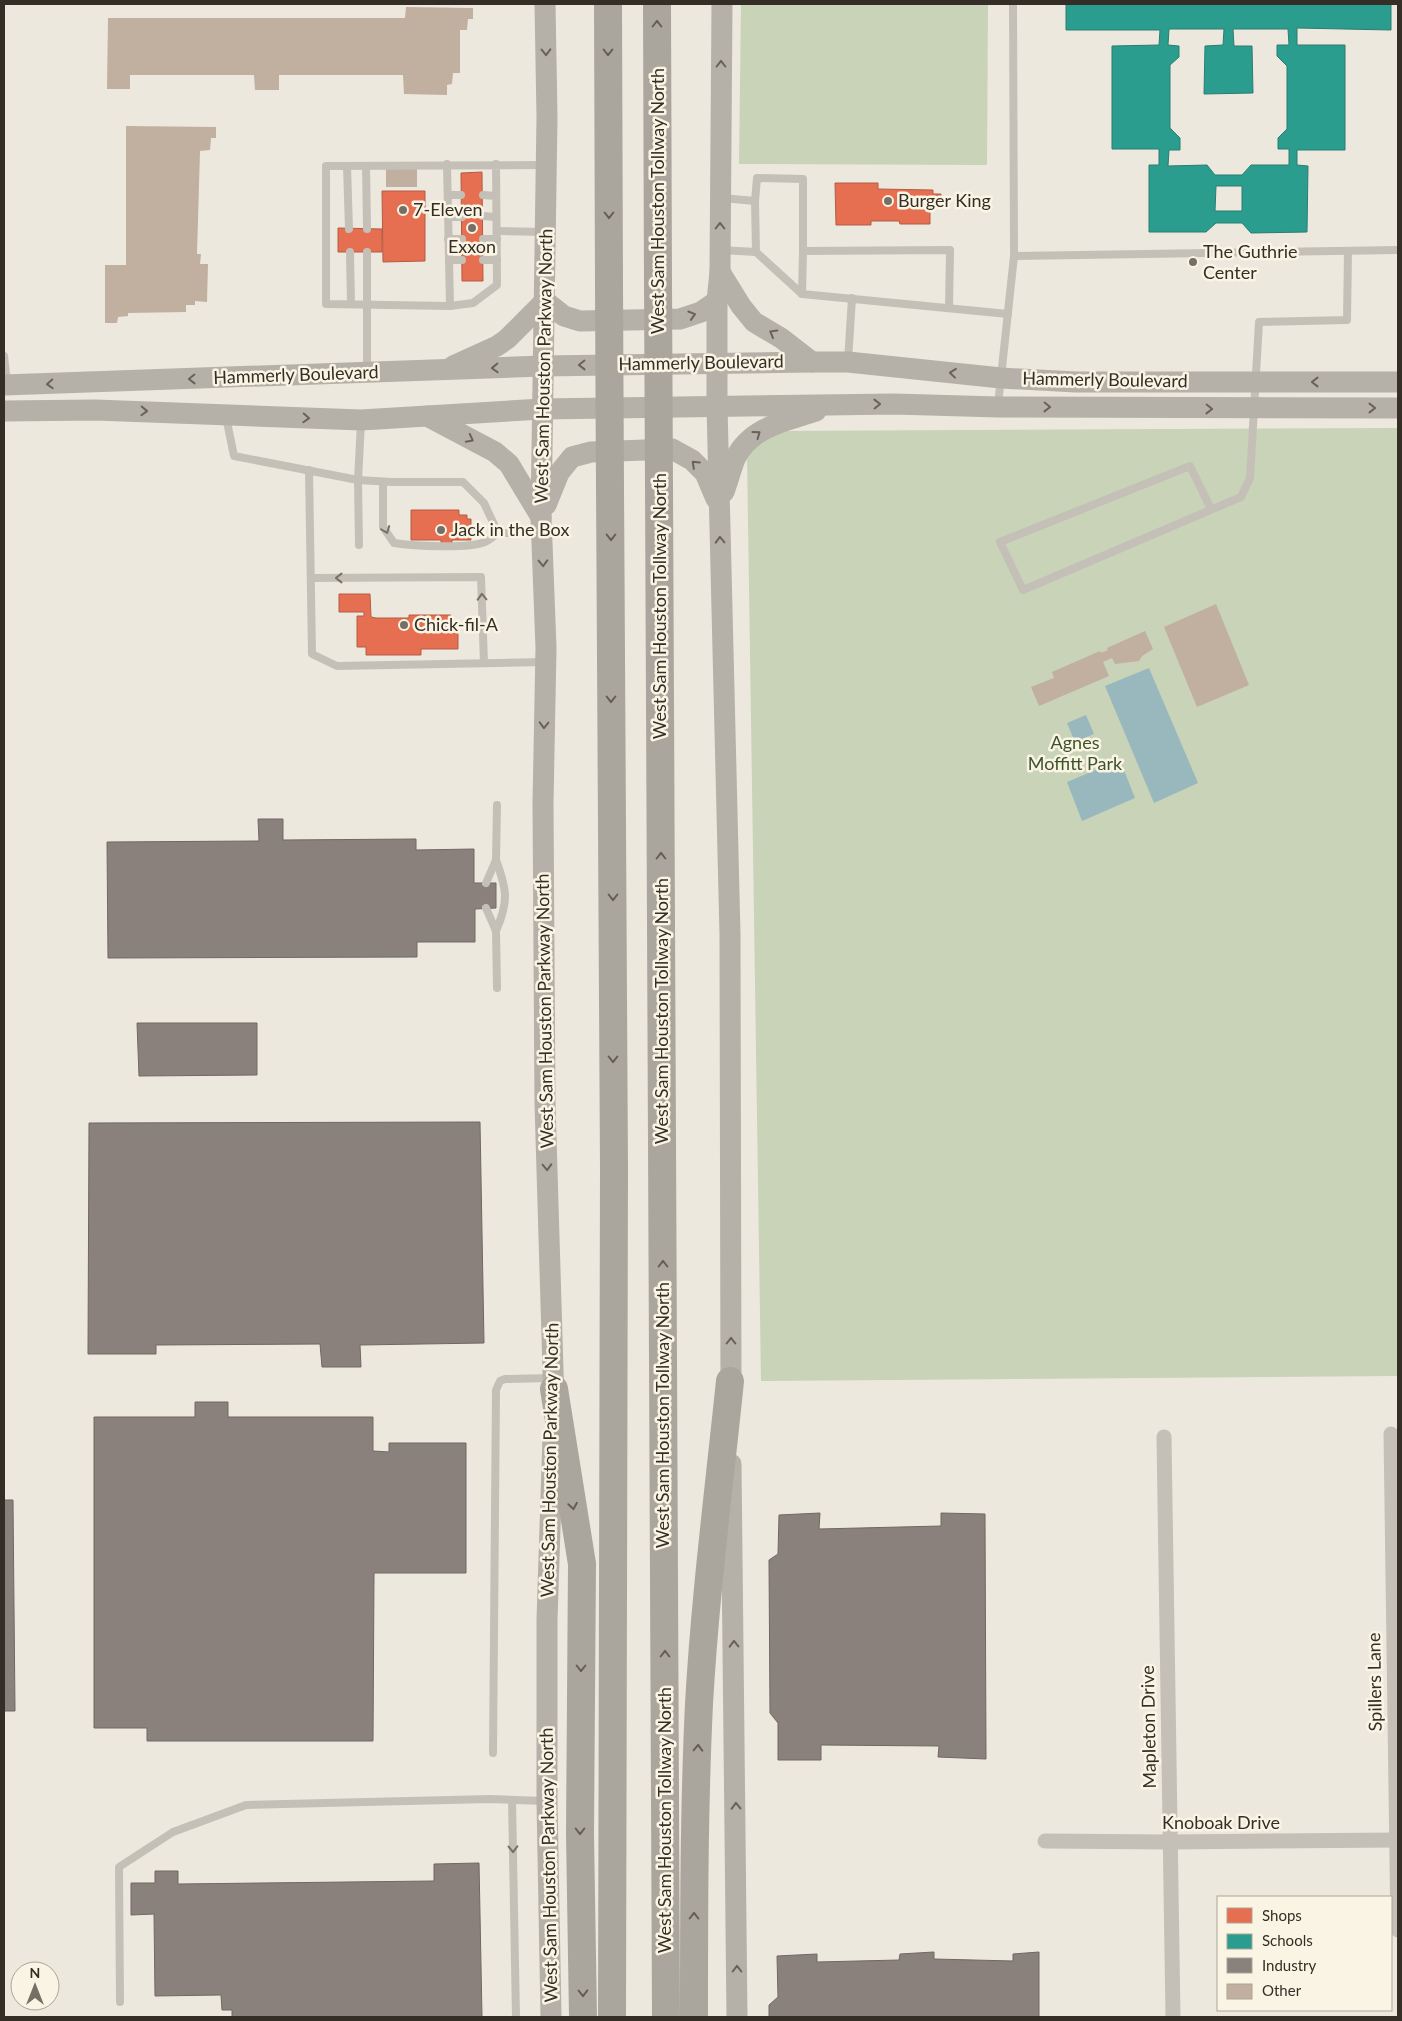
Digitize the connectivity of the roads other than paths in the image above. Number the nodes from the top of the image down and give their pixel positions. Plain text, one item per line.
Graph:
1 (545, 4) edge
2 (608, 4) edge
3 (657, 4) edge
4 (722, 4) edge
5 (1013, 4) edge
6 (447, 164) junction
7 (496, 164) junction
8 (546, 164) junction
9 (347, 166) junction
10 (366, 166) junction
11 (448, 195) junction
12 (461, 195) dead end
13 (483, 195) dead end
14 (496, 196) junction
15 (720, 198) junction
16 (755, 201) junction
17 (462, 216) dead end
18 (483, 216) dead end
19 (448, 217) junction
20 (496, 217) junction
21 (349, 229) dead end
22 (367, 229) dead end
23 (497, 230) junction
24 (546, 232) junction
25 (448, 239) junction
26 (462, 239) dead end
27 (483, 239) dead end
28 (497, 240) junction
29 (720, 250) junction
30 (1398, 250) edge
31 (803, 251) junction
32 (1348, 251) junction
33 (350, 252) dead end
34 (367, 252) dead end
35 (756, 252) junction
36 (1014, 256) junction
37 (449, 260) junction
38 (462, 260) dead end
39 (483, 260) dead end
40 (497, 260) junction
41 (720, 272) junction
42 (802, 294) junction
43 (852, 298) junction
44 (545, 300) junction
45 (717, 300) junction
46 (351, 304) junction
47 (368, 304) junction
48 (450, 306) junction
49 (949, 308) junction
50 (1008, 314) junction
51 (4, 356) edge
52 (718, 362) junction
53 (812, 362) junction
54 (848, 362) junction
55 (544, 366) junction
56 (445, 370) junction
57 (367, 372) junction
58 (1001, 378) junction
59 (1256, 382) junction
60 (1398, 382) edge
61 (5, 386) edge
62 (839, 404) junction
63 (717, 406) junction
64 (998, 407) junction
65 (1398, 408) edge
66 (542, 409) junction
67 (1253, 409) junction
68 (4, 411) edge
69 (225, 414) junction
70 (427, 416) junction
71 (361, 420) junction
72 (309, 470) junction
73 (358, 480) junction
74 (383, 482) junction
75 (719, 506) junction
76 (1211, 509) junction
77 (542, 525) junction
78 (498, 533) junction
79 (359, 545) dead end
80 (311, 578) junction
81 (545, 662) junction
82 (484, 663) junction
83 (497, 805) dead end
84 (496, 860) junction
85 (486, 883) dead end
86 (486, 908) dead end
87 (496, 931) junction
88 (497, 988) dead end
89 (730, 1381) junction
90 (554, 1383) junction
91 (1391, 1434) dead end
92 (1164, 1437) dead end
93 (493, 1753) dead end
94 (512, 1800) junction
95 (547, 1801) junction
96 (1397, 1840) edge
97 (1045, 1841) dead end
98 (1170, 1842) junction
99 (1398, 1930) edge
100 (120, 2002) dead end
101 (516, 2017) edge
102 (552, 2017) edge
103 (583, 2017) edge
104 (612, 2017) edge
105 (666, 2017) edge
106 (694, 2017) edge
107 (737, 2017) edge
108 (1173, 2017) edge

1 -> 8 main road, West Sam Houston Parkway North
2 -> 104 highway, bridge
105 -> 3 highway, West Sam Houston Tollway North, bridge
15 -> 4 main road
5 - 36 lane
6 - 7 lane
6 - 10 lane
6 - 11 lane
7 - 8 lane
7 - 14 lane
8 - 24 main road, West Sam Houston Parkway North
9 - 10 lane
9 - 21 lane
9 - 46 lane
10 - 22 lane
11 - 12 lane
11 - 19 lane
13 - 14 lane
14 - 20 lane
15 - 16 lane
29 -> 15 main road
16 - 31 lane
16 - 35 lane
17 - 19 lane
18 - 20 lane
19 - 25 lane
20 - 23 lane
23 - 24 lane
23 - 28 lane
24 - 44 main road, West Sam Houston Parkway North
25 - 26 lane
25 - 37 lane
27 - 28 lane
28 - 40 lane
29 - 35 lane
29 - 41 main road
30 - 32 lane
31 - 42 lane
31 - 49 lane
32 - 36 lane
32 - 59 lane
33 - 46 lane
34 - 47 lane
35 - 42 lane
36 - 50 lane
37 - 38 lane
37 - 48 lane
39 - 40 lane
40 - 48 lane
41 - 45 main road
53 -> 41 main road
42 - 43 lane
43 - 49 lane
43 - 54 lane
44 -> 45 main road
44 - 55 main road, West Sam Houston Parkway North
44 - 56 main road
45 - 52 main road
46 - 47 lane
47 - 48 lane
47 - 57 lane
49 - 50 lane
50 - 58 lane
51 - 61 lane
52 - 53 main road, Hammerly Boulevard
52 -> 55 main road, Hammerly Boulevard
52 - 63 main road
53 - 54 main road, Hammerly Boulevard
58 -> 54 main road, Hammerly Boulevard
55 -> 56 main road, Hammerly Boulevard
55 - 66 main road, West Sam Houston Parkway North
56 - 57 main road, Hammerly Boulevard
57 -> 61 main road, Hammerly Boulevard
58 - 59 main road, Hammerly Boulevard
58 - 64 lane
60 -> 59 main road, Hammerly Boulevard
59 - 67 lane
62 - 63 main road, Hammerly Boulevard
62 -> 64 main road, Hammerly Boulevard
75 -> 62 main road
63 - 66 main road, Hammerly Boulevard
63 - 75 main road
64 -> 67 main road, Hammerly Boulevard
67 -> 65 main road, Hammerly Boulevard
66 - 70 main road, Hammerly Boulevard
66 - 77 main road, West Sam Houston Parkway North
67 - 76 lane
68 -> 69 main road, Hammerly Boulevard
69 -> 71 main road, Hammerly Boulevard
69 - 72 lane
70 - 71 main road, Hammerly Boulevard
70 -> 77 main road
71 - 73 lane
72 - 73 lane
72 - 80 lane
73 - 74 lane
73 - 79 lane
74 - 78 lane
74 -> 78 lane
75 -> 77 main road
89 -> 75 main road
76 - 76 lane
77 - 78 lane
77 -> 81 main road, West Sam Houston Parkway North
80 - 82 lane
82 -> 80 lane
81 - 82 lane
81 -> 90 main road, West Sam Houston Parkway North
83 - 84 lane
84 - 85 lane
84 - 87 lane
86 - 87 lane
87 - 88 lane
106 -> 89 highway
107 -> 89 main road
90 - 93 lane
90 - 95 main road, West Sam Houston Parkway North
90 -> 103 highway
91 - 96 street, Spillers Lane
92 - 98 street, Mapleton Drive
94 - 95 lane
94 - 100 lane
94 -> 101 lane
95 - 102 main road, West Sam Houston Parkway North
96 - 98 street, Knoboak Drive
96 - 99 street, Spillers Lane
97 - 98 street, Knoboak Drive
98 - 108 street, Mapleton Drive

